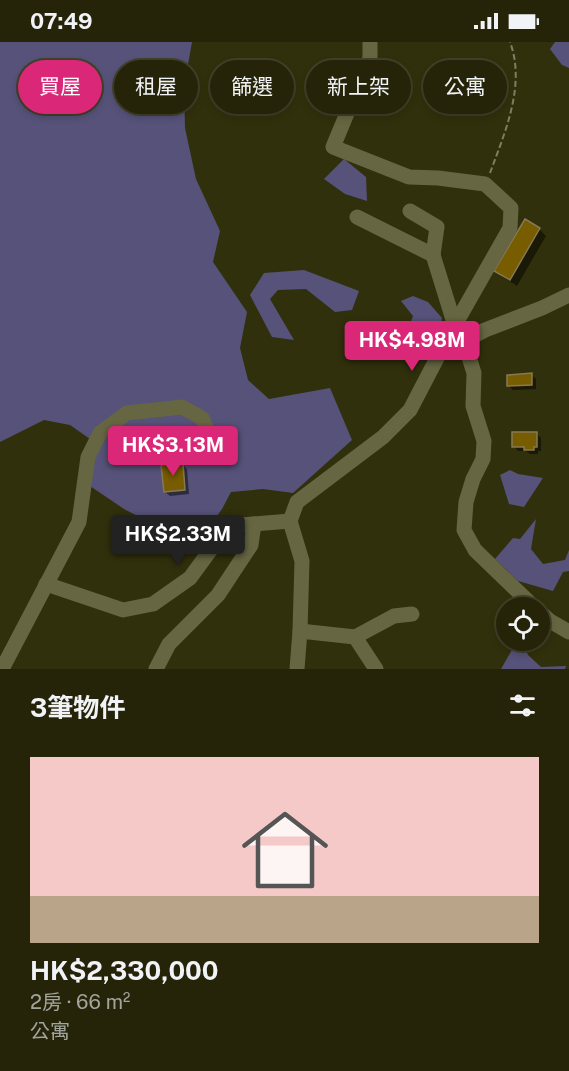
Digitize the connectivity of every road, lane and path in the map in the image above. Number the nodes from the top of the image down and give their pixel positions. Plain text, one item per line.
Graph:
1 (370, 42) edge
2 (510, 42) edge
3 (485, 184) junction
4 (410, 211) dead end
5 (357, 217) dead end
6 (433, 255) junction
7 (569, 295) edge
8 (455, 336) junction
9 (210, 436) dead end
10 (290, 521) junction
11 (254, 524) junction
12 (46, 584) junction
13 (524, 597) edge
14 (412, 614) dead end
15 (550, 621) edge
16 (300, 631) junction
17 (569, 632) edge
18 (355, 637) junction
19 (2, 669) edge
20 (156, 669) edge
21 (297, 669) edge
22 (376, 669) edge

1 - 3 street
2 - 3 path
3 - 8 street
4 - 6 street
5 - 6 street
6 - 8 street
7 - 8 street
8 - 10 street
8 - 13 street
9 - 12 street
10 - 11 street
10 - 16 street
11 - 12 street
11 - 20 street
12 - 19 street
14 - 18 street
15 - 17 street
16 - 18 street
16 - 21 street
18 - 22 street

